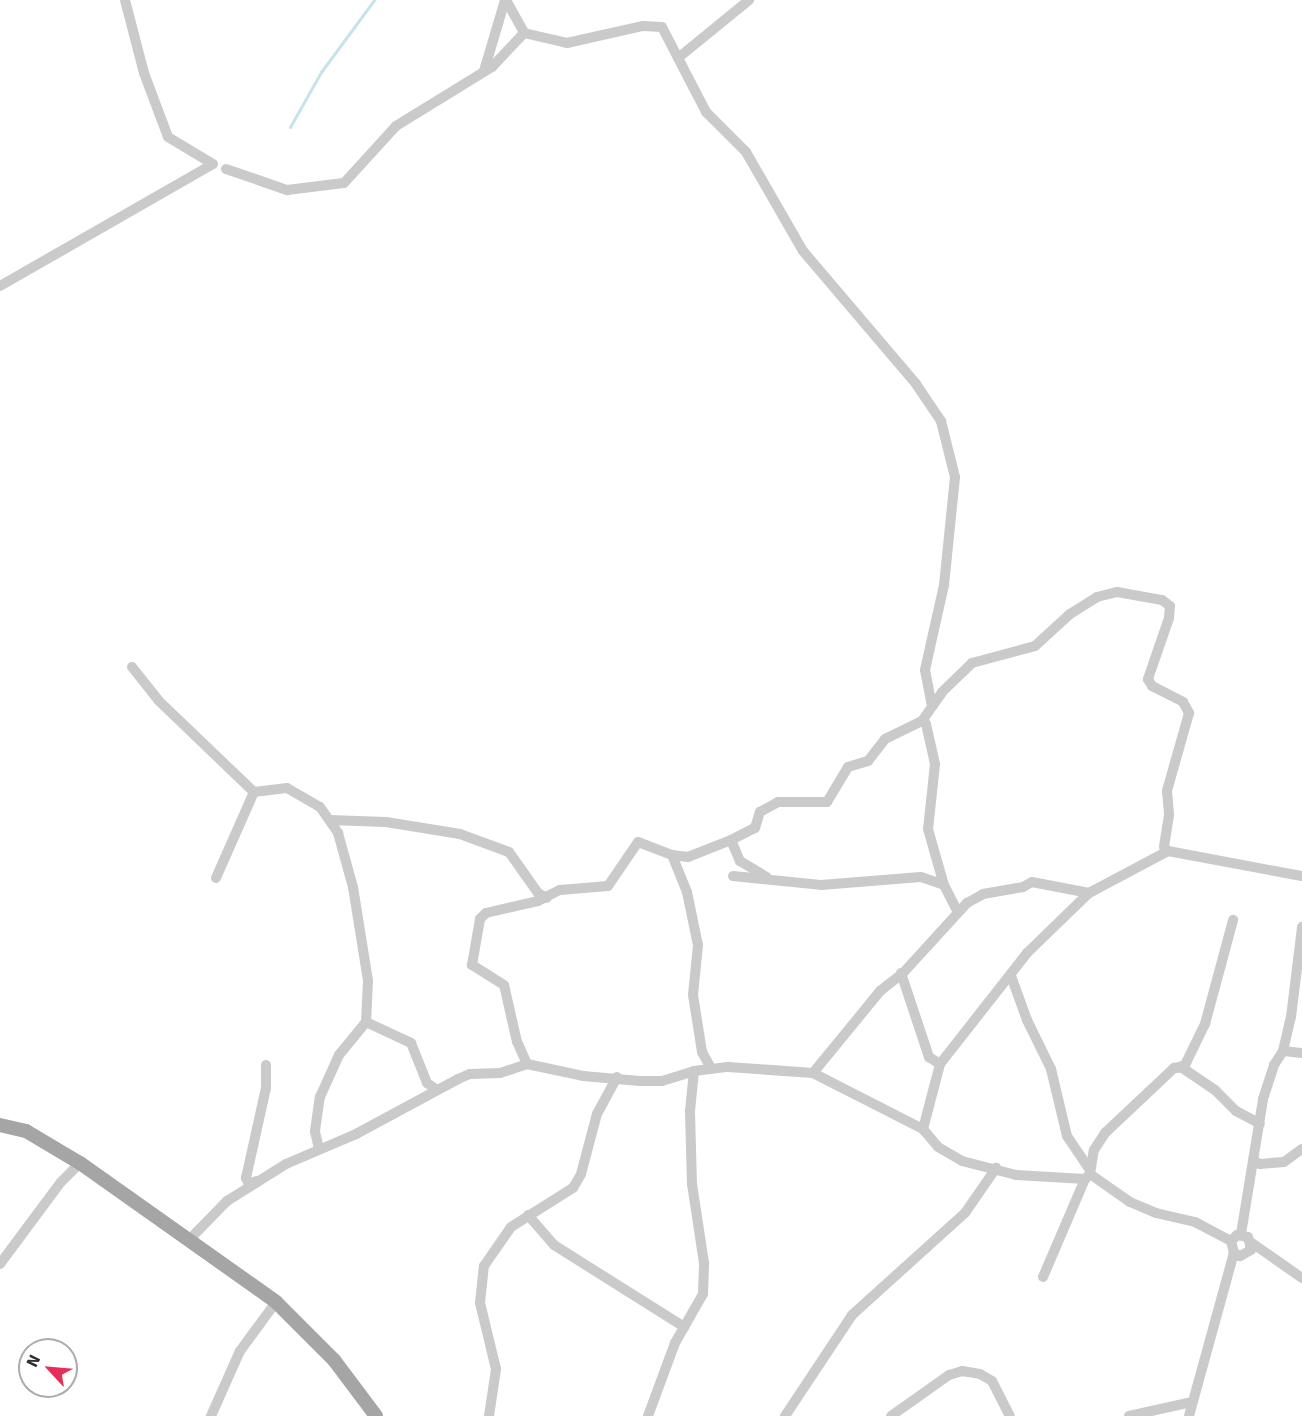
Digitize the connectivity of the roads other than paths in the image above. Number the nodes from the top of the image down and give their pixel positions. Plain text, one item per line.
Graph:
1 (125, 0) edge
2 (505, 0) edge
3 (749, 0) edge
4 (524, 33) junction
5 (678, 58) junction
6 (484, 71) junction
7 (226, 169) dead end
8 (0, 286) edge
9 (132, 667) dead end
10 (932, 706) junction
11 (922, 721) junction
12 (254, 792) junction
13 (330, 820) junction
14 (731, 840) junction
15 (1168, 851) junction
16 (672, 855) junction
17 (733, 876) dead end
18 (1302, 876) edge
19 (216, 878) dead end
20 (767, 878) junction
21 (944, 885) junction
22 (1089, 893) junction
23 (547, 898) junction
24 (958, 912) junction
25 (1233, 920) dead end
26 (1302, 927) edge
27 (901, 973) junction
28 (1011, 976) junction
29 (366, 1022) junction
30 (1283, 1051) junction
31 (1302, 1053) edge
32 (527, 1064) junction
33 (940, 1064) junction
34 (266, 1065) dead end
35 (711, 1068) junction
36 (1174, 1068) junction
37 (694, 1071) junction
38 (813, 1073) junction
39 (617, 1077) junction
40 (437, 1090) junction
41 (1260, 1124) junction
42 (0, 1125) edge
43 (923, 1129) junction
44 (320, 1149) junction
45 (1302, 1149) edge
46 (1253, 1160) junction
47 (80, 1163) junction
48 (996, 1168) junction
49 (1088, 1174) junction
50 (257, 1181) junction
51 (528, 1215) junction
52 (1241, 1234) junction
53 (189, 1239) junction
54 (1232, 1241) junction
55 (1252, 1244) junction
56 (1234, 1253) junction
57 (0, 1264) edge
58 (1043, 1277) dead end
59 (1302, 1278) edge
60 (276, 1302) junction
61 (684, 1327) junction
62 (1192, 1402) junction
63 (211, 1416) edge
64 (376, 1416) edge
65 (489, 1416) edge
66 (648, 1416) edge
67 (786, 1416) edge
68 (891, 1416) edge
69 (1010, 1416) edge
70 (1129, 1416) edge
71 (1189, 1416) edge

1 - 8 street
2 - 4 street
2 - 6 street
3 - 5 street
4 - 5 street
4 - 6 street
5 - 10 street
6 - 7 street
9 - 12 street
10 - 11 street
10 - 15 street
11 - 14 street
11 - 21 street
12 - 13 street
12 - 19 street
13 - 23 street
13 - 29 street
14 - 16 street
14 - 20 street
15 - 18 street
15 - 22 street
16 - 23 street
16 - 35 street
17 - 20 street
20 - 21 street
21 - 24 street
22 - 24 street
22 - 28 street
23 - 32 street
24 - 27 street
25 - 36 street
26 - 30 street
27 - 33 street
27 - 38 street
28 - 33 street
28 - 49 street
29 - 40 street
29 - 44 street
30 - 31 street
30 - 41 street
32 - 39 street
32 - 40 street
33 - 43 street
34 - 50 street
35 - 37 street
35 - 38 street
36 - 41 street
36 - 49 street
37 - 39 street
37 - 61 street
38 - 43 street
39 - 51 street
40 - 44 street
41 - 46 street
42 - 47 main road
43 - 48 street
44 - 50 street
45 - 46 street
46 - 52 street
47 - 53 main road
47 - 57 street
48 - 49 street
48 - 67 street
49 - 54 street
49 - 58 street
50 - 53 street
51 - 61 street
51 - 65 street
52 - 54 street
52 - 55 street
53 - 60 main road
54 - 56 street
55 - 56 street
55 - 59 street
56 - 62 street
60 - 63 street
60 - 64 main road
61 - 66 street
62 - 70 street
62 - 71 street
68 - 69 street

